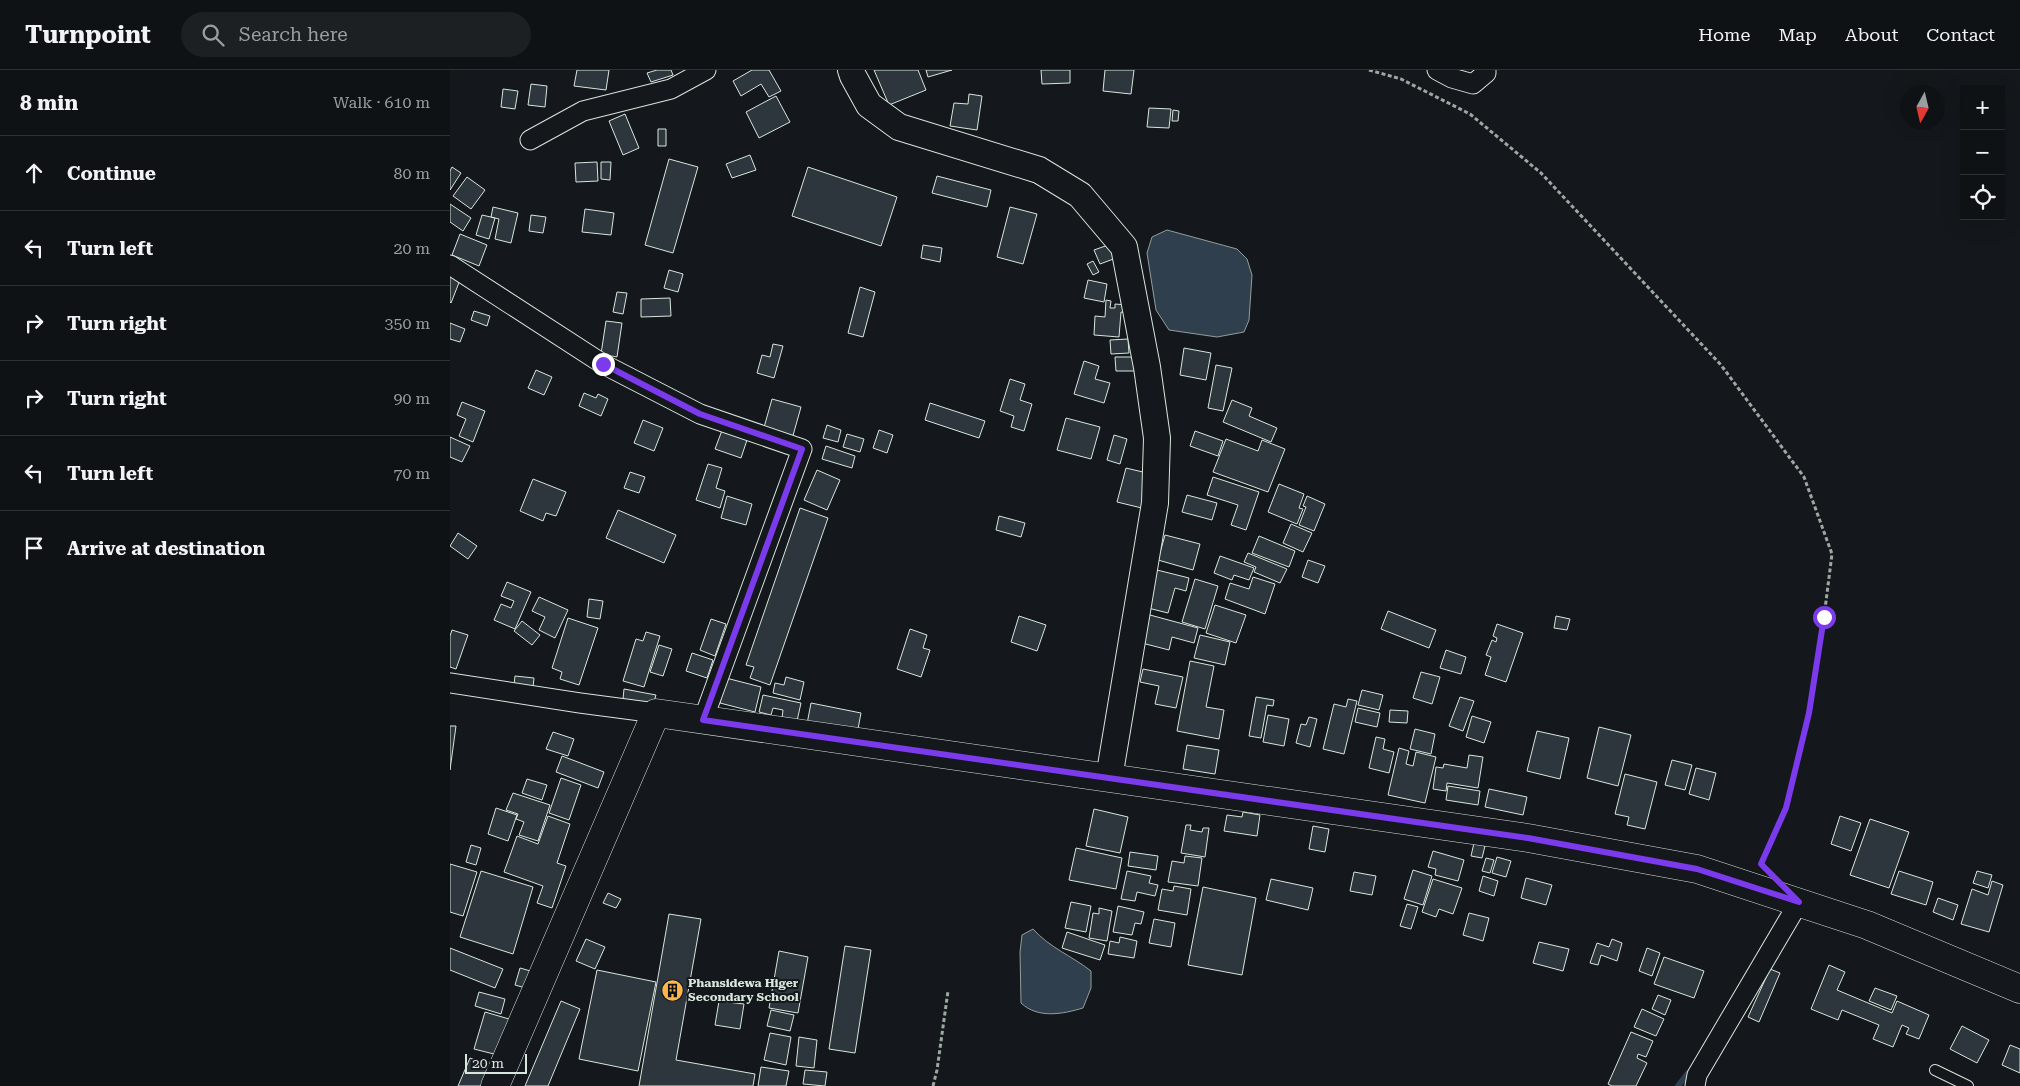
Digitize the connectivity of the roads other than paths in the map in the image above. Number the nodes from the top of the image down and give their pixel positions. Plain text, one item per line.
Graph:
1 (706, 70) edge
2 (851, 70) edge
3 (1437, 70) edge
4 (1486, 70) edge
5 (530, 140) dead end
6 (450, 265) edge
7 (450, 683) edge
8 (656, 713) junction
9 (703, 720) junction
10 (1108, 778) junction
11 (1799, 902) junction
12 (2020, 989) edge
13 (1935, 1070) dead end
14 (495, 1086) edge
15 (1695, 1086) edge
16 (1968, 1086) edge

1 - 5 street
2 - 10 street
3 - 4 street
6 - 9 street
7 - 8 street
8 - 9 main road
8 - 14 main road
9 - 10 main road
10 - 11 main road
11 - 12 main road
11 - 15 street
13 - 16 lane

